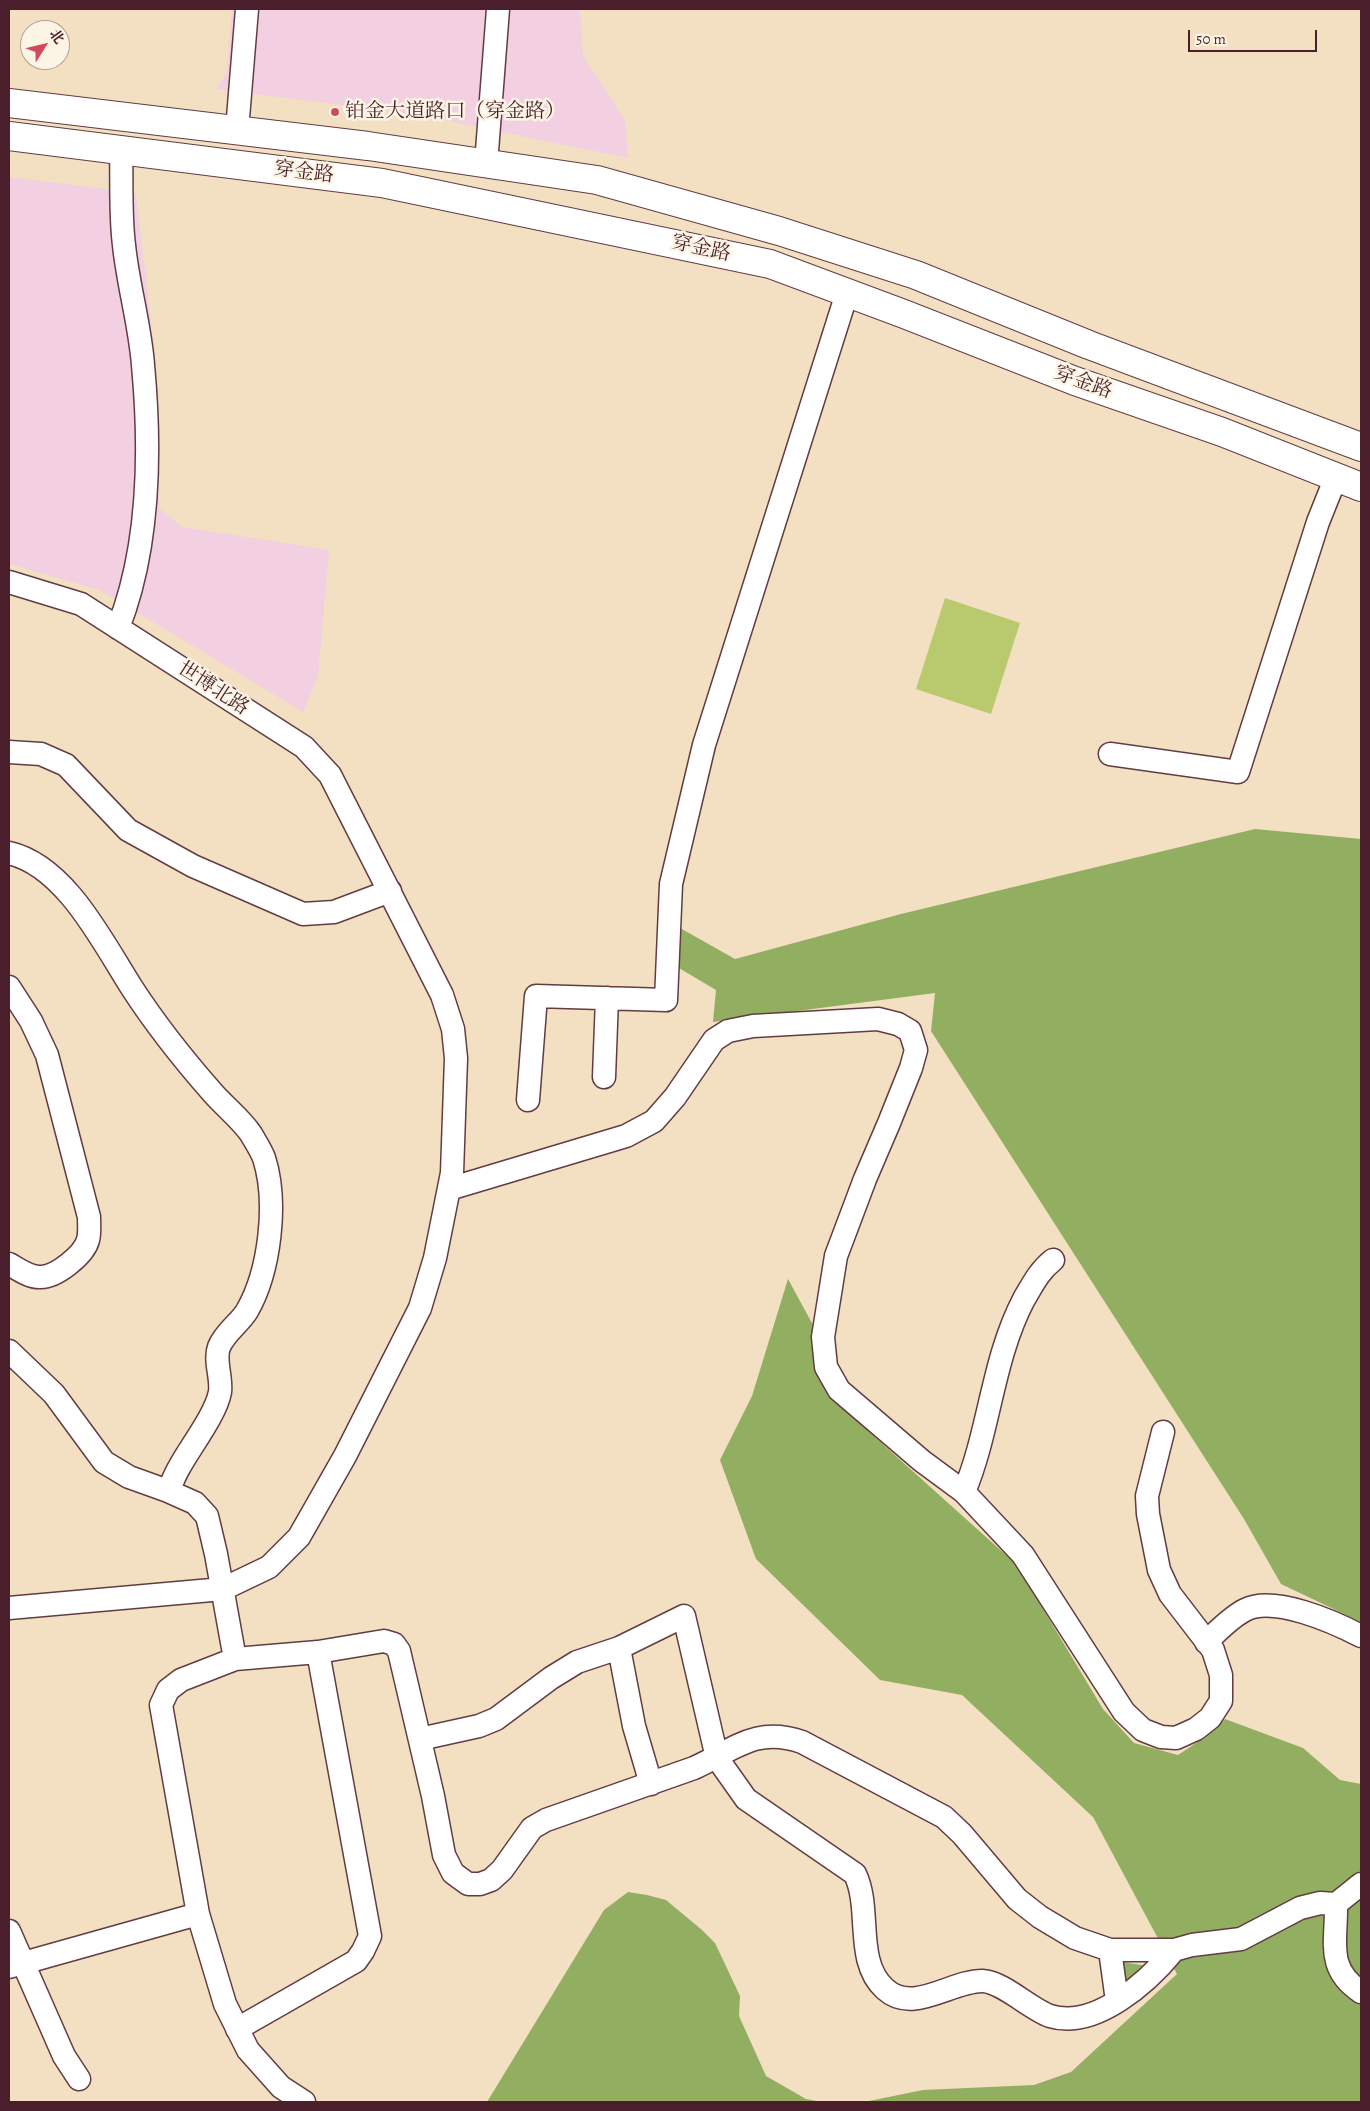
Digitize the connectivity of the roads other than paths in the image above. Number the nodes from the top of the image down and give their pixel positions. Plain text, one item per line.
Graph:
1 (247, 9) edge
2 (498, 9) edge
3 (9, 103) edge
4 (237, 130) junction
5 (9, 136) edge
6 (121, 150) junction
7 (486, 164) junction
8 (848, 293) junction
9 (1361, 447) edge
10 (1336, 477) junction
11 (1361, 487) edge
12 (9, 582) edge
13 (118, 628) junction
14 (9, 752) edge
15 (1110, 754) dead end
16 (9, 853) edge
17 (390, 891) junction
18 (9, 987) edge
19 (607, 998) junction
20 (604, 1077) dead end
21 (528, 1100) dead end
22 (449, 1189) junction
23 (1053, 1260) dead end
24 (9, 1264) edge
25 (9, 1351) edge
26 (1164, 1432) dead end
27 (168, 1491) junction
28 (964, 1492) junction
29 (223, 1590) junction
30 (9, 1608) edge
31 (1361, 1636) edge
32 (1206, 1642) junction
33 (620, 1648) junction
34 (318, 1652) junction
35 (236, 1660) junction
36 (420, 1739) junction
37 (717, 1758) junction
38 (651, 1784) junction
39 (1361, 1884) edge
40 (1336, 1904) junction
41 (198, 1914) junction
42 (9, 1931) edge
43 (1110, 1950) junction
44 (1174, 1950) junction
45 (16, 1966) edge
46 (1361, 1992) edge
47 (1116, 2001) junction
48 (236, 2029) junction
49 (79, 2079) dead end
50 (304, 2102) edge

1 - 4 street
2 - 7 street
3 - 4 main road, 穿金路
4 - 7 main road, 穿金路
5 - 6 main road, 穿金路
6 - 8 main road, 穿金路
6 - 13 street
7 - 9 main road, 穿金路
8 - 10 main road, 穿金路
8 - 19 street
10 - 11 main road, 穿金路
10 - 15 street
12 - 13 street, 世博北路
13 - 17 street, 世博北路
14 - 17 street
16 - 27 street
17 - 22 street, 世博北路
18 - 24 street
19 - 20 street
19 - 21 street
22 - 28 street
22 - 29 street, 世博北路
23 - 28 street
25 - 27 street
26 - 32 street
27 - 29 street
28 - 32 street
29 - 30 street
29 - 35 street
31 - 32 street
33 - 36 street
33 - 37 street
33 - 38 street
34 - 35 street
34 - 36 street
34 - 48 street
35 - 41 street
36 - 38 street
37 - 38 street
37 - 43 street
37 - 47 street
39 - 40 street
40 - 44 street
40 - 46 street
41 - 45 street
41 - 48 street
42 - 45 street
43 - 44 street
43 - 47 street
44 - 47 street
45 - 49 street
48 - 50 street

